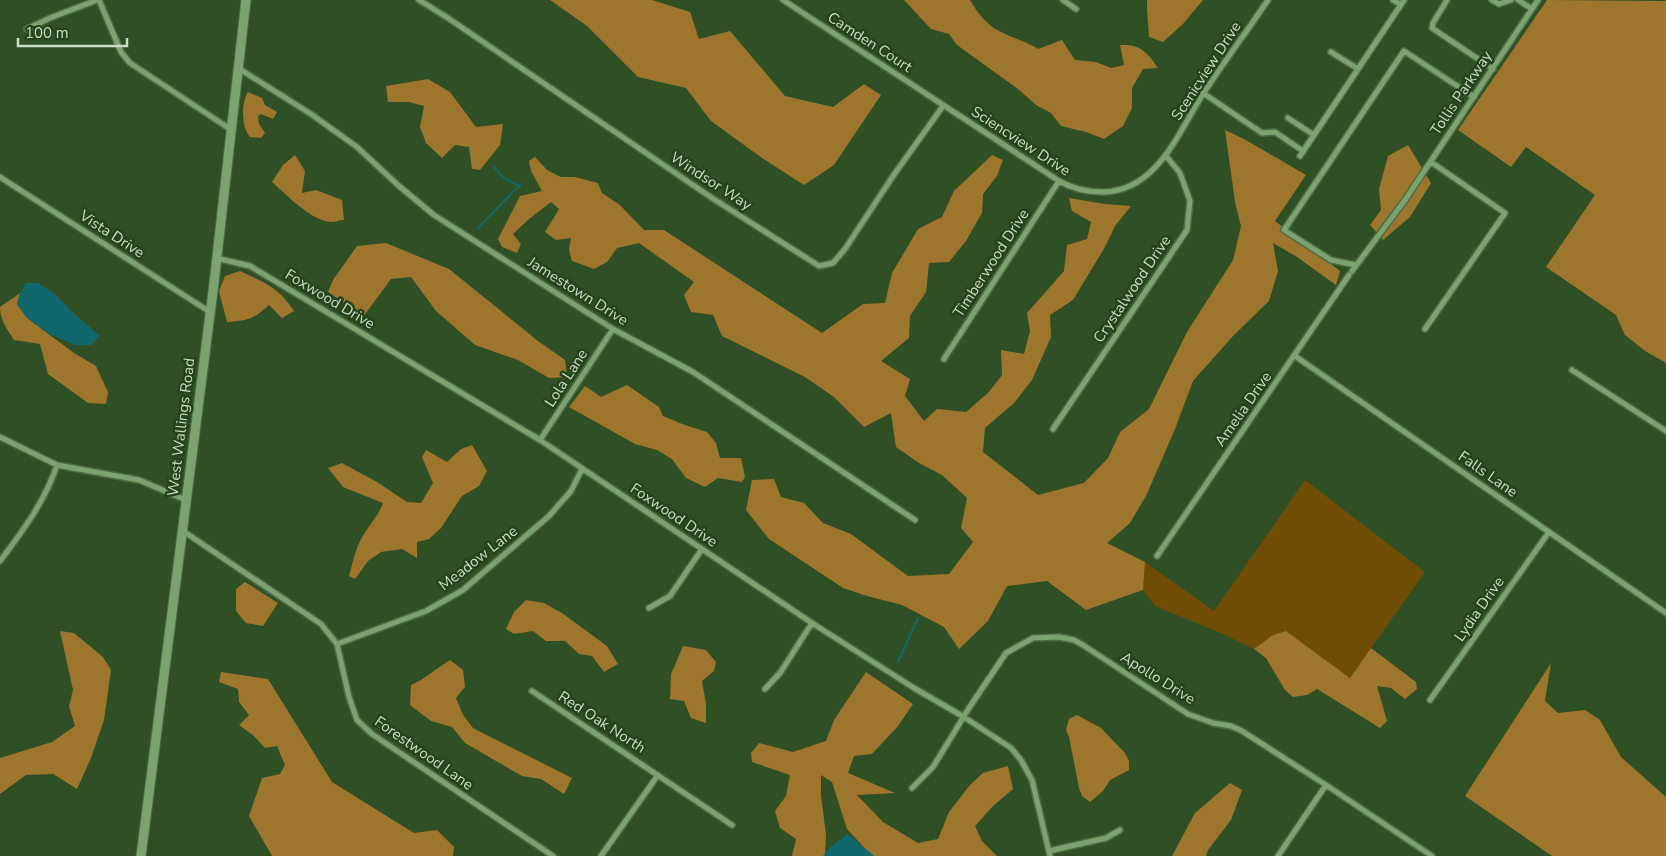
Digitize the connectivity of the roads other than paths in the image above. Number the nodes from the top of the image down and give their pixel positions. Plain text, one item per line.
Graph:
1 (98, 0) edge
2 (246, 0) edge
3 (418, 0) edge
4 (783, 0) edge
5 (1063, 0) edge
6 (1268, 0) edge
7 (1393, 0) edge
8 (1447, 0) edge
9 (1492, 0) edge
10 (1511, 0) edge
11 (1518, 0) edge
12 (1538, 0) edge
13 (1402, 2) edge
14 (1076, 9) dead end
15 (1532, 9) junction
16 (27, 30) dead end
17 (1331, 52) dead end
18 (238, 68) junction
19 (1493, 69) junction
20 (1358, 70) junction
21 (1204, 94) junction
22 (1474, 98) junction
23 (943, 106) junction
24 (1288, 118) dead end
25 (230, 129) junction
26 (1314, 135) junction
27 (1166, 156) junction
28 (1431, 162) junction
29 (0, 177) edge
30 (1060, 181) junction
31 (1405, 200) joint
32 (216, 258) junction
33 (1356, 265) junction
34 (210, 312) junction
35 (613, 329) junction
36 (1425, 329) dead end
37 (1295, 356) junction
38 (944, 359) dead end
39 (1572, 370) dead end
40 (1053, 429) dead end
41 (1666, 432) edge
42 (0, 437) edge
43 (540, 440) junction
44 (57, 465) junction
45 (582, 469) junction
46 (186, 500) junction
47 (915, 520) dead end
48 (183, 531) junction
49 (1549, 532) junction
50 (702, 550) junction
51 (1157, 556) dead end
52 (0, 561) edge
53 (648, 608) dead end
54 (1666, 613) edge
55 (812, 623) junction
56 (337, 644) junction
57 (765, 689) dead end
58 (532, 691) dead end
59 (1430, 700) dead end
60 (964, 717) junction
61 (658, 775) junction
62 (1326, 785) junction
63 (912, 788) dead end
64 (732, 825) dead end
65 (1120, 830) dead end
66 (1050, 854) edge
67 (141, 856) edge
68 (553, 856) edge
69 (601, 856) edge
70 (1278, 856) edge
71 (1432, 856) edge

1 - 16 street
1 - 25 street
2 - 18 street, West Wallings Road
3 - 23 street, Windsor Way
4 - 23 street, Camden Court
5 - 14 street
6 - 21 street, Scenicview Drive
7 - 13 street
8 - 19 street
9 - 10 street
11 - 15 street
12 - 15 street, Tollis Parkway
13 - 20 street
15 - 19 street, Tollis Parkway
17 - 20 street
18 - 25 street, West Wallings Road
18 - 35 street, Jamestown Drive
19 - 22 street, Tollis Parkway
20 - 26 street
21 - 26 street
21 - 27 street, Scenicview Drive
22 - 28 street, Tollis Parkway
22 - 33 street
23 - 30 street, Sciencview Drive
24 - 26 street
25 - 32 street, West Wallings Road
27 - 30 street, Sciencview Drive
27 - 40 street, Crystalwood Drive
28 - 31 street, Tollis Parkway
28 - 36 street
29 - 34 street, Vista Drive
30 - 38 street, Timberwood Drive
31 - 33 street, Amelia Drive
32 - 34 street, West Wallings Road
32 - 43 street, Foxwood Drive
33 - 37 street, Amelia Drive
34 - 46 street, West Wallings Road
35 - 43 street, Lola Lane
35 - 47 street, Jamestown Drive
37 - 49 street, Falls Lane
37 - 51 street, Amelia Drive
39 - 41 street
42 - 44 street
43 - 45 street, Foxwood Drive
44 - 46 street
44 - 52 street
45 - 50 street, Foxwood Drive
45 - 56 street, Meadow Lane
46 - 48 street, West Wallings Road
48 - 56 street, Forestwood Lane
48 - 67 street, West Wallings Road
49 - 54 street, Falls Lane
49 - 59 street, Lydia Drive
50 - 53 street
50 - 55 street, Foxwood Drive
55 - 57 street
55 - 60 street, Foxwood Drive
56 - 68 street, Forestwood Lane
58 - 61 street, Red Oak North
60 - 62 street, Apollo Drive
60 - 63 street, Apollo Drive
60 - 66 street, Foxwood Drive
61 - 64 street, Red Oak North
61 - 69 street
62 - 70 street
62 - 71 street, Apollo Drive
65 - 66 street

